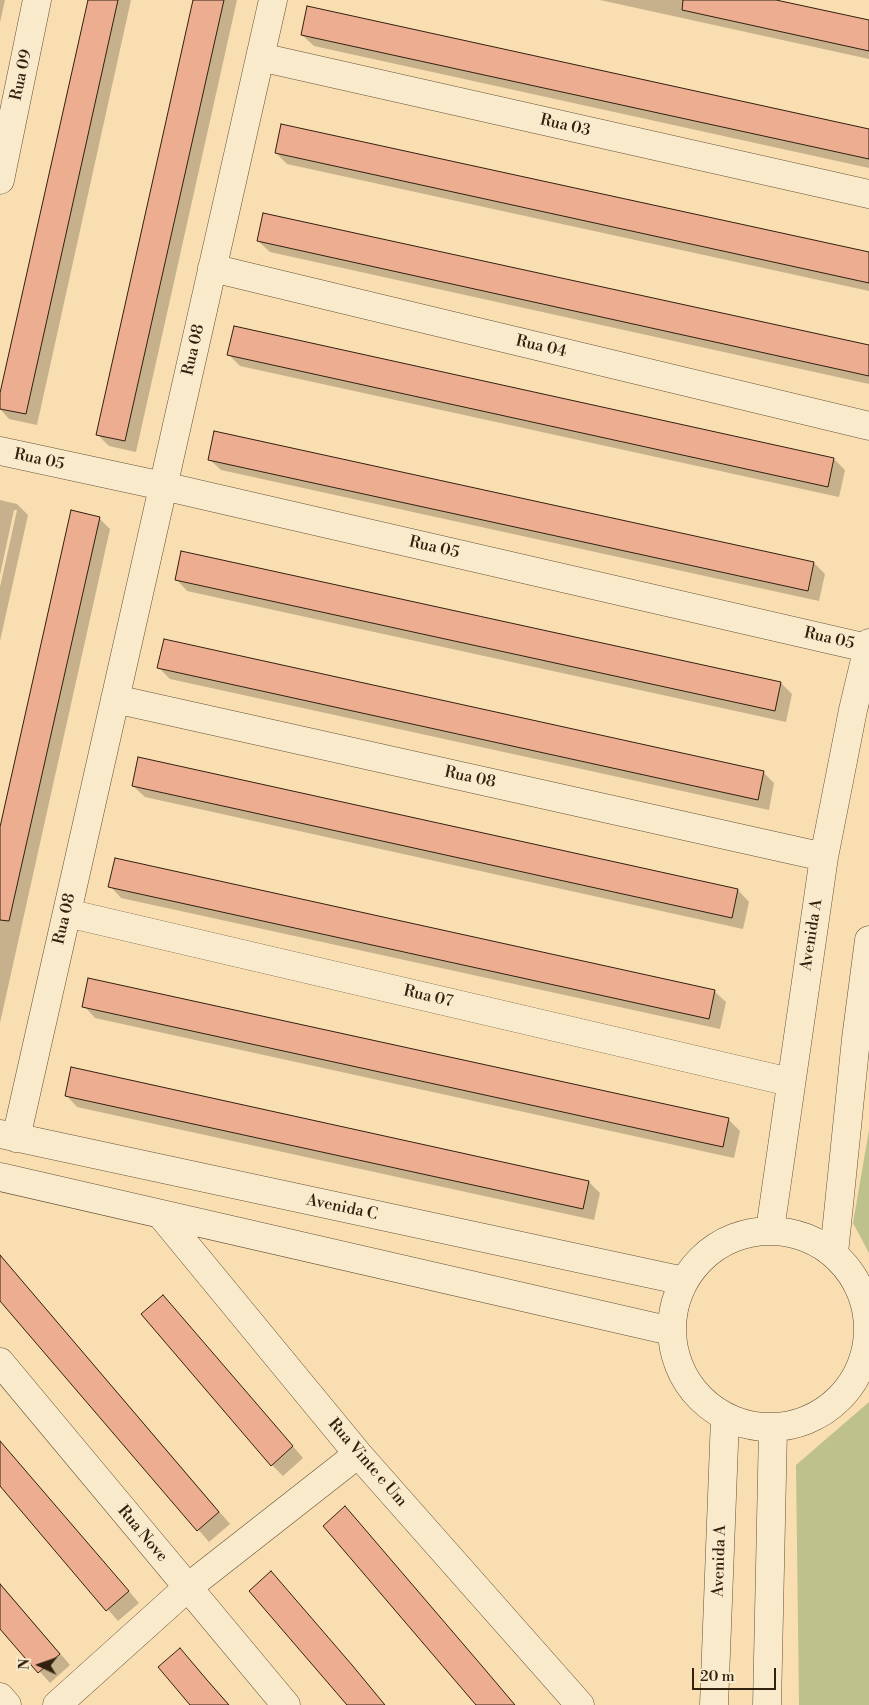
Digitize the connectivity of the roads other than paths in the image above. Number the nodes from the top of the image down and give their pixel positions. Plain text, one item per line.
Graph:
1 (37, 0) edge
2 (273, 0) edge
3 (260, 57) junction
4 (0, 180) edge
5 (869, 194) edge
6 (212, 268) junction
7 (869, 426) edge
8 (0, 451) edge
9 (163, 486) junction
10 (868, 645) edge
11 (115, 699) junction
12 (824, 857) junction
13 (67, 913) junction
14 (869, 940) edge
15 (790, 1082) junction
16 (8, 1136) edge
17 (0, 1177) edge
18 (162, 1216) junction
19 (770, 1230) junction
20 (834, 1253) junction
21 (684, 1281) junction
22 (672, 1331) junction
23 (0, 1362) edge
24 (725, 1418) junction
25 (773, 1429) junction
26 (358, 1454) junction
27 (186, 1588) junction
28 (0, 1697) edge
29 (6, 1705) edge
30 (57, 1705) edge
31 (286, 1705) edge
32 (580, 1705) edge
33 (714, 1705) edge
34 (767, 1705) edge

1 - 4 street, Rua 09
2 - 3 street, Rua 08
3 - 5 street, Rua 03
3 - 6 street, Rua 08
6 - 7 street, Rua 04
6 - 9 street, Rua 08
8 - 9 street, Rua 05
9 - 10 street, Rua 05
9 - 11 street, Rua 08
10 - 12 street, Avenida A
11 - 12 street, Rua 08
11 - 13 street, Rua 08
12 - 15 street, Avenida A
13 - 15 street, Rua 07
13 - 16 street, Rua 08
14 - 20 street
15 - 19 street, Avenida A
16 - 21 street, Avenida C
17 - 18 street
18 - 22 street
18 - 26 street, Rua Vinte e Um
19 - 20 street
19 - 21 street
20 - 25 street
21 - 22 street
22 - 24 street
23 - 27 street, Rua Nove
24 - 25 street
24 - 33 street, Avenida A
25 - 34 street
26 - 27 street
26 - 32 street, Rua Vinte e Um
27 - 30 street
27 - 31 street, Rua Nove
28 - 29 street

